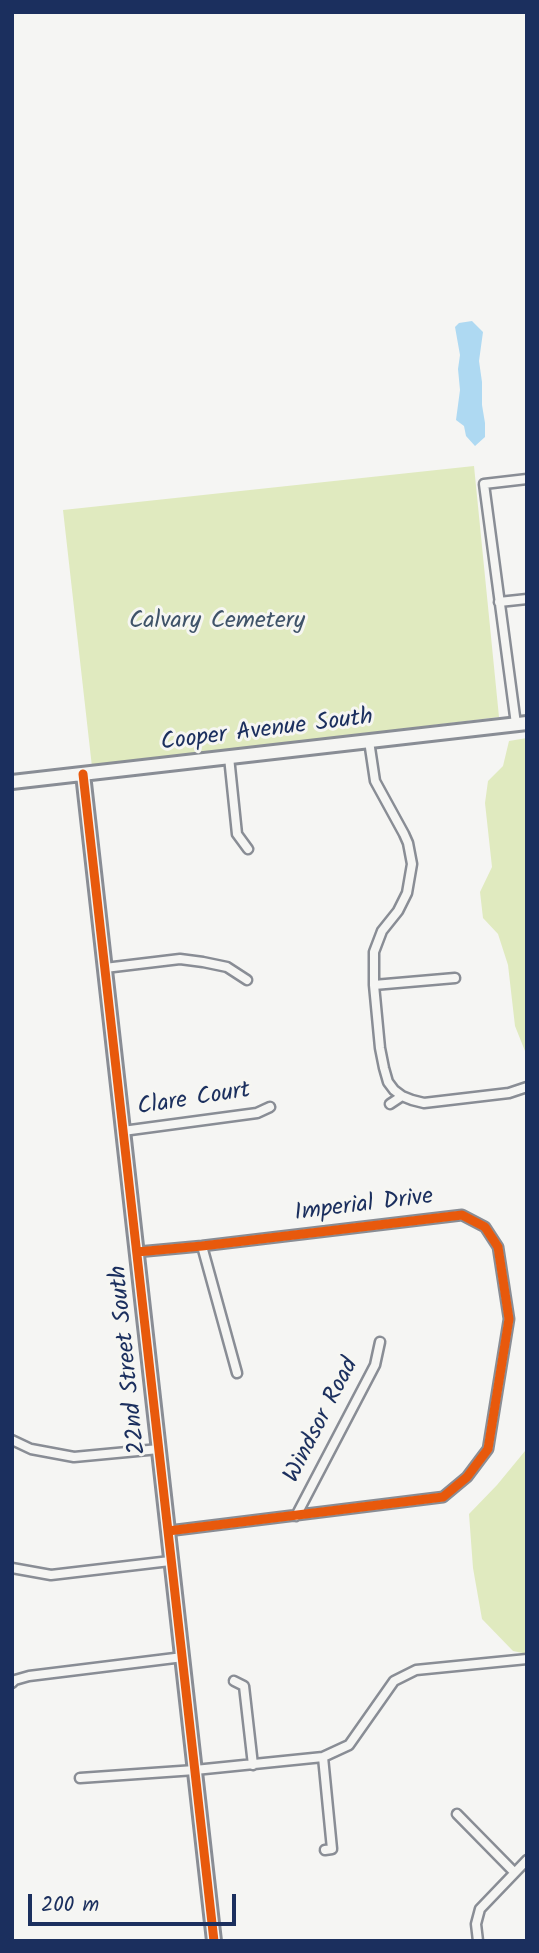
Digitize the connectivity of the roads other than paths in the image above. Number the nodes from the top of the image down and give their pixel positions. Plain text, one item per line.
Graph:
1 (527, 479) edge
2 (527, 599) edge
3 (499, 602) junction
4 (521, 724) edge
5 (369, 741) junction
6 (229, 757) junction
7 (83, 774) junction
8 (12, 782) edge
9 (248, 849) dead end
10 (105, 968) junction
11 (455, 978) dead end
12 (247, 980) dead end
13 (374, 985) junction
14 (527, 1087) edge
15 (402, 1096) junction
16 (390, 1104) dead end
17 (270, 1107) dead end
18 (123, 1131) junction
19 (202, 1246) junction
20 (137, 1252) junction
21 (380, 1342) dead end
22 (237, 1373) dead end
23 (12, 1440) edge
24 (159, 1449) junction
25 (296, 1516) junction
26 (168, 1531) junction
27 (170, 1561) junction
28 (12, 1568) edge
29 (183, 1657) junction
30 (527, 1659) edge
31 (234, 1681) dead end
32 (12, 1683) edge
33 (323, 1757) junction
34 (253, 1765) junction
35 (195, 1770) junction
36 (80, 1778) dead end
37 (457, 1814) dead end
38 (325, 1850) dead end
39 (527, 1860) edge
40 (514, 1872) junction
41 (214, 1941) edge
42 (478, 1941) edge

1 - 3 street
2 - 3 street
3 - 4 street
4 - 5 street, Cooper Avenue South
5 - 6 street, Cooper Avenue South
5 - 13 street
6 - 7 street, Cooper Avenue South
6 - 9 street
7 - 8 street, Cooper Avenue South
7 - 10 street, 22nd Street South
10 - 12 street
10 - 18 street, 22nd Street South
11 - 13 street
13 - 15 street
14 - 15 street
15 - 16 street
17 - 18 street, Clare Court
18 - 20 street, 22nd Street South
19 - 20 street, Imperial Drive
19 - 22 street
19 - 25 street, Imperial Drive
20 - 24 street, 22nd Street South
21 - 25 street, Windsor Road
23 - 24 street
24 - 26 street, 22nd Street South
25 - 26 street, Imperial Drive
26 - 27 street, 22nd Street South
27 - 28 street
27 - 29 street, 22nd Street South
29 - 32 street
29 - 35 street, 22nd Street South
30 - 33 street
31 - 34 street
33 - 34 street
33 - 38 street
34 - 35 street
35 - 36 street
35 - 41 street, 22nd Street South
37 - 40 street
39 - 40 street
40 - 42 street

